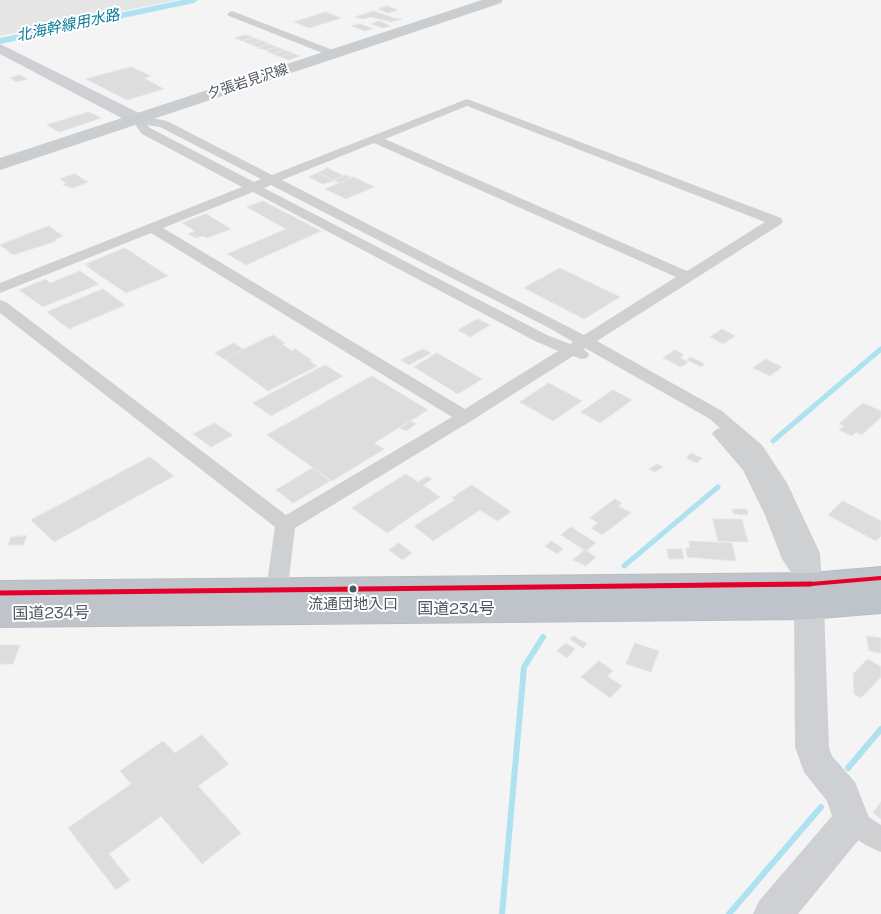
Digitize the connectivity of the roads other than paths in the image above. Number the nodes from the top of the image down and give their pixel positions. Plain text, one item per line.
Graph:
1 (496, 0) edge
2 (232, 14) dead end
3 (0, 48) edge
4 (334, 54) junction
5 (137, 119) junction
6 (374, 139) junction
7 (0, 164) edge
8 (271, 179) junction
9 (253, 187) junction
10 (152, 227) junction
11 (688, 277) junction
12 (0, 288) edge
13 (0, 305) edge
14 (578, 346) junction
15 (465, 418) junction
16 (285, 525) junction
17 (881, 578) edge
18 (0, 593) edge
19 (810, 595) junction
20 (275, 601) junction
21 (881, 601) edge
22 (0, 615) edge
23 (867, 830) edge
24 (773, 914) edge

1 - 4 main road, 夕張岩見沢線
2 - 4 street
3 - 5 street
4 - 5 main road, 夕張岩見沢線
5 - 7 main road, 夕張岩見沢線
5 - 8 street
5 - 9 street
6 - 8 street
6 - 11 street
6 - 11 street
8 - 9 street
8 - 14 street
9 - 10 street
9 - 14 street
10 - 12 street
10 - 15 street
11 - 14 street
13 - 16 street
14 - 15 street
14 - 19 street
15 - 16 street
16 - 20 street
17 - 19 highway, 国道234号
18 - 20 highway, 国道234号
19 - 20 highway, 国道234号
19 - 21 highway, 国道234号
19 - 23 street
20 - 22 highway, 国道234号
23 - 24 street

